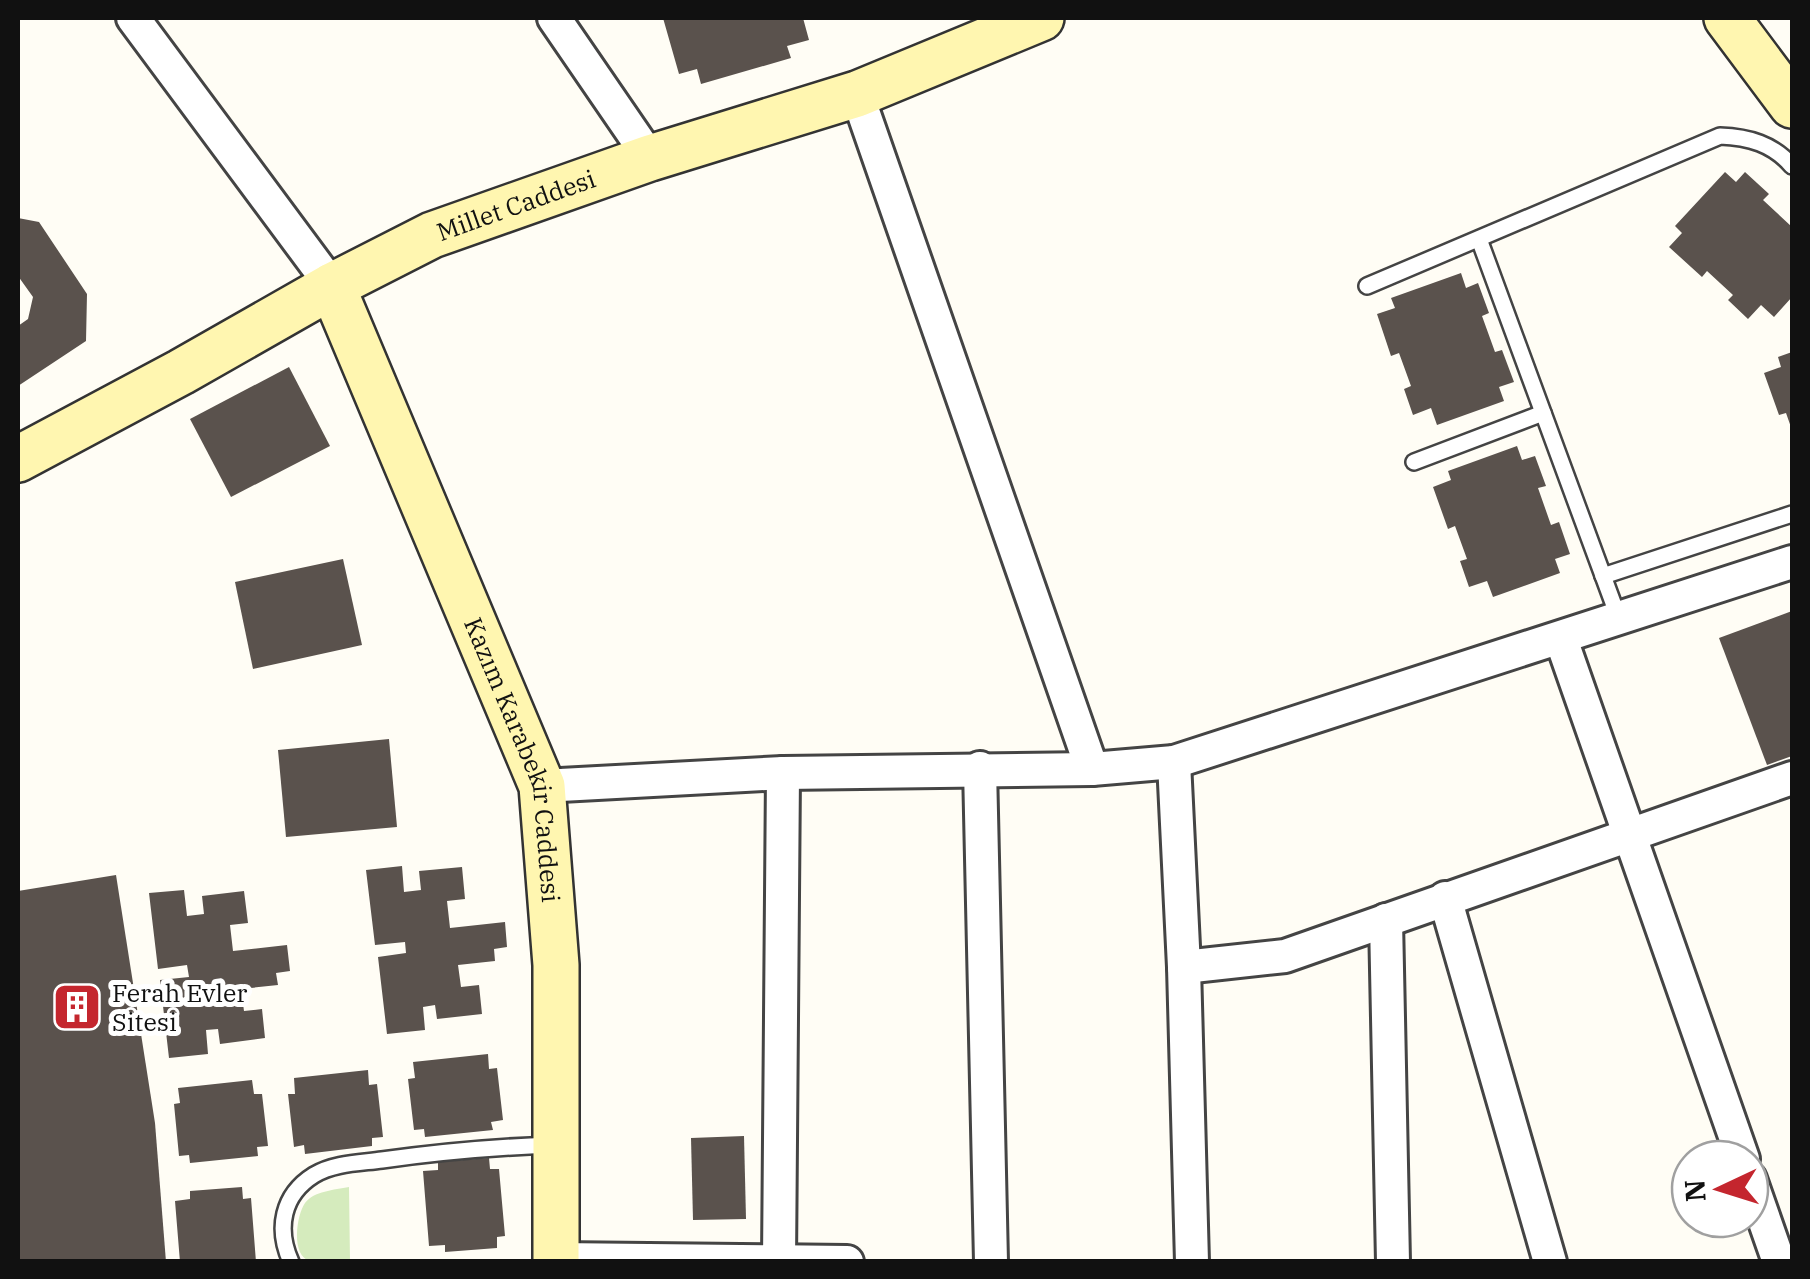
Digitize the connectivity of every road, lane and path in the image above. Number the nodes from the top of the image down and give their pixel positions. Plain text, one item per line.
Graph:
1 (134, 18) edge
2 (554, 18) edge
3 (1042, 18) edge
4 (1727, 18) edge
5 (857, 94) junction
6 (1792, 105) edge
7 (650, 158) junction
8 (1792, 166) edge
9 (1479, 239) junction
10 (332, 286) junction
11 (1368, 286) dead end
12 (1543, 413) junction
13 (18, 459) edge
14 (1414, 462) dead end
15 (1792, 514) edge
16 (1792, 562) edge
17 (1603, 576) junction
18 (1619, 620) junction
19 (1561, 638) junction
20 (1174, 762) junction
21 (980, 768) junction
22 (1092, 769) junction
23 (783, 773) junction
24 (1792, 778) edge
25 (542, 786) junction
26 (1629, 834) junction
27 (1446, 898) junction
28 (1386, 920) junction
29 (1184, 967) junction
30 (1736, 1139) edge
31 (556, 1145) junction
32 (556, 1260) edge
33 (779, 1260) edge
34 (291, 1262) edge
35 (847, 1262) edge
36 (991, 1262) edge
37 (1192, 1262) edge
38 (1393, 1262) edge
39 (1550, 1262) edge

1 - 10 street
2 - 7 street
3 - 5 street, Millet Caddesi
4 - 6 street
5 - 7 street, Millet Caddesi
5 - 22 street
7 - 10 street, Millet Caddesi
8 - 9 lane
9 - 11 lane
9 - 12 lane
10 - 13 street, Millet Caddesi
10 - 25 street, Kazım Karabekir Caddesi
12 - 14 lane
12 - 17 lane
15 - 17 lane
16 - 18 street
17 - 18 lane
18 - 19 street
19 - 20 street
19 - 26 street
20 - 22 street
20 - 29 street
21 - 22 street
21 - 23 street
21 - 36 street
23 - 25 street
23 - 33 street
24 - 26 street
25 - 31 street, Kazım Karabekir Caddesi
26 - 27 street
26 - 30 street
27 - 28 street
27 - 39 street
28 - 29 street
28 - 38 street
29 - 37 street
31 - 32 street, Kazım Karabekir Caddesi
31 - 34 lane
32 - 33 street
33 - 35 street

